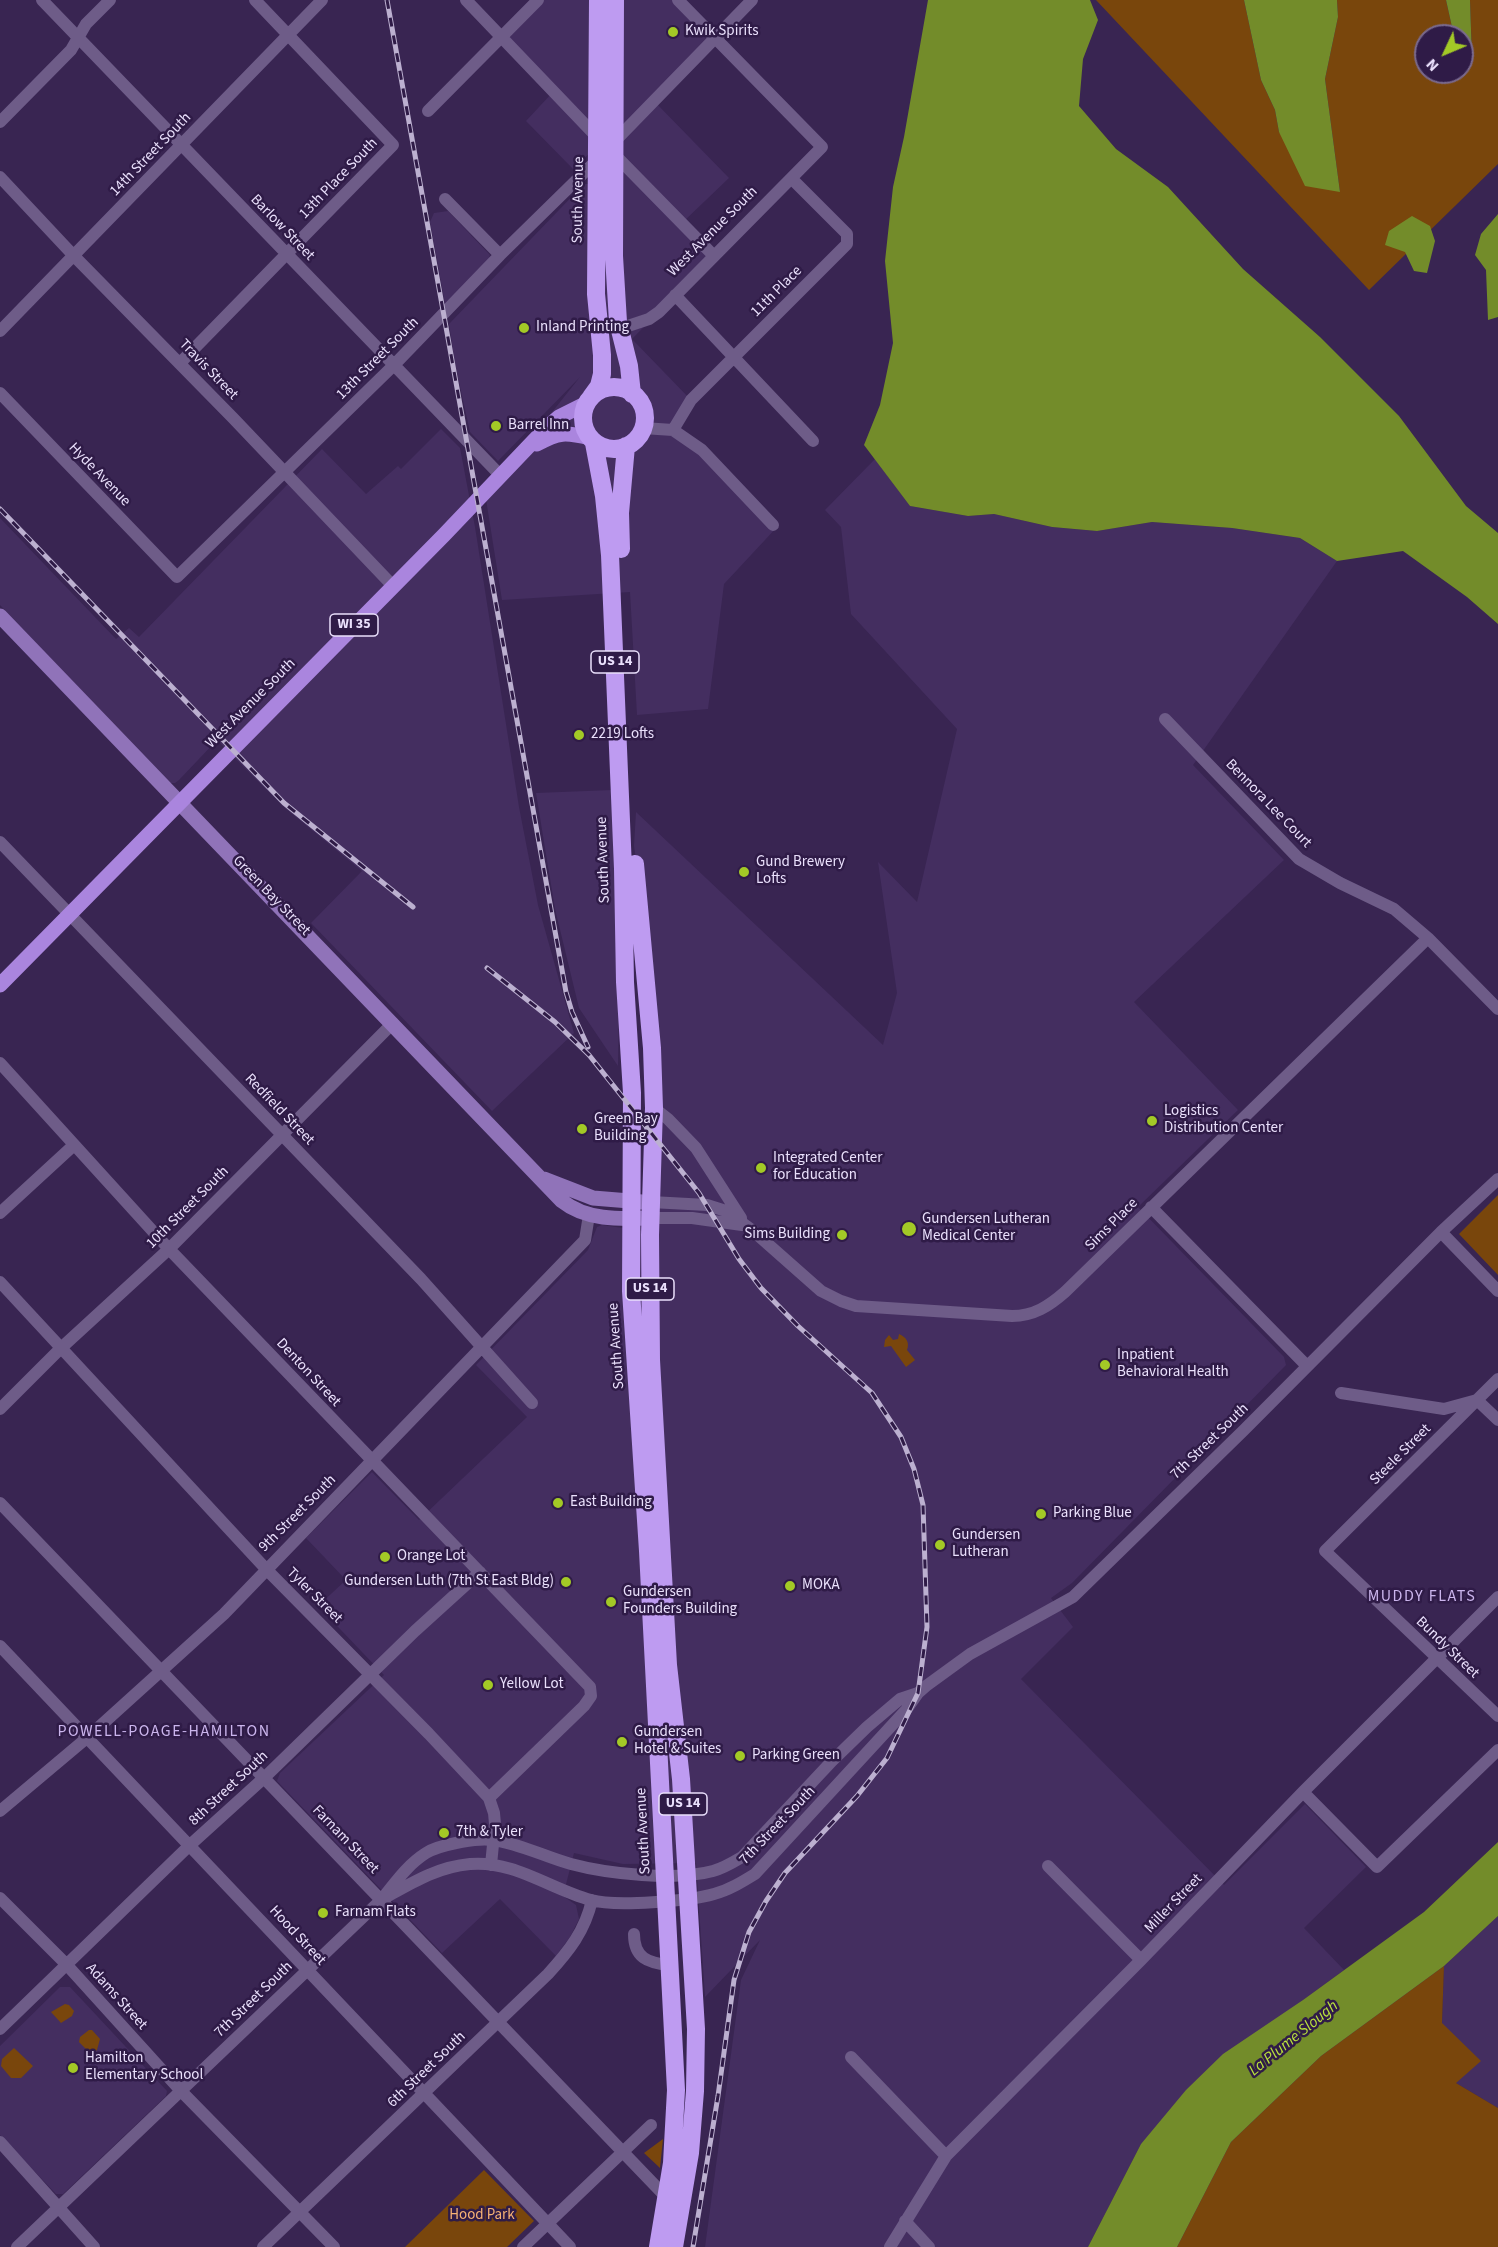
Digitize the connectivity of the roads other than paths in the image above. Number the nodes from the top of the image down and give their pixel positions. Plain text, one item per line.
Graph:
1 (42, 0) edge
2 (110, 0) edge
3 (255, 0) edge
4 (322, 0) edge
5 (466, 0) edge
6 (538, 0) edge
7 (598, 0) edge
8 (615, 0) edge
9 (678, 0) edge
10 (752, 0) edge
11 (288, 34) junction
12 (501, 37) junction
13 (78, 38) junction
14 (714, 38) junction
15 (428, 111) dead end
16 (0, 122) edge
17 (182, 145) junction
18 (605, 148) junction
19 (0, 177) edge
20 (792, 179) junction
21 (445, 199) dead end
22 (287, 255) junction
23 (500, 255) junction
24 (74, 256) junction
25 (714, 256) junction
26 (675, 295) junction
27 (619, 328) junction
28 (0, 331) edge
29 (733, 357) junction
30 (180, 363) junction
31 (394, 365) junction
32 (0, 393) edge
33 (632, 394) junction
34 (589, 400) junction
35 (643, 428) junction
36 (673, 430) junction
37 (592, 440) junction
38 (813, 441) dead end
39 (626, 446) junction
40 (529, 448) junction
41 (284, 472) junction
42 (501, 476) junction
43 (773, 525) dead end
44 (177, 577) joint
45 (393, 586) junction
46 (0, 616) edge
47 (1165, 719) dead end
48 (180, 802) junction
49 (0, 842) edge
50 (69, 914) junction
51 (1428, 938) junction
52 (0, 985) edge
53 (1498, 1009) edge
54 (393, 1023) junction
55 (0, 1064) edge
56 (654, 1107) junction
57 (282, 1135) junction
58 (74, 1145) junction
59 (540, 1178) junction
60 (1498, 1179) edge
61 (1151, 1207) junction
62 (651, 1210) junction
63 (631, 1211) junction
64 (0, 1213) edge
65 (589, 1215) junction
66 (748, 1227) junction
67 (1441, 1232) junction
68 (169, 1249) junction
69 (0, 1282) edge
70 (1498, 1291) edge
71 (483, 1346) junction
72 (60, 1349) junction
73 (1307, 1366) junction
74 (1498, 1379) edge
75 (1341, 1394) dead end
76 (1477, 1400) junction
77 (532, 1403) dead end
78 (0, 1409) edge
79 (1498, 1420) edge
80 (372, 1461) junction
81 (0, 1503) edge
82 (1325, 1551) joint
83 (266, 1569) junction
84 (480, 1572) junction
85 (1498, 1597) edge
86 (0, 1646) edge
87 (1436, 1659) junction
88 (163, 1671) junction
89 (371, 1674) junction
90 (918, 1694) junction
91 (1498, 1716) edge
92 (88, 1737) junction
93 (1498, 1750) edge
94 (265, 1777) junction
95 (1303, 1792) junction
96 (489, 1798) junction
97 (0, 1811) edge
98 (494, 1840) junction
99 (190, 1845) junction
100 (492, 1865) junction
101 (1048, 1866) dead end
102 (665, 1875) junction
103 (687, 1875) junction
104 (0, 1898) edge
105 (688, 1898) junction
106 (381, 1900) junction
107 (592, 1900) junction
108 (666, 1900) junction
109 (634, 1934) dead end
110 (1141, 1960) junction
111 (66, 1964) junction
112 (669, 1965) junction
113 (308, 1970) junction
114 (499, 2022) junction
115 (0, 2029) edge
116 (851, 2057) dead end
117 (181, 2091) junction
118 (425, 2093) junction
119 (651, 2125) dead end
120 (0, 2142) edge
121 (623, 2153) junction
122 (946, 2156) junction
123 (668, 2199) junction
124 (58, 2208) junction
125 (300, 2212) junction
126 (905, 2221) junction
127 (549, 2224) junction
128 (17, 2247) edge
129 (94, 2247) edge
130 (263, 2247) edge
131 (334, 2247) edge
132 (524, 2247) edge
133 (570, 2247) edge
134 (658, 2247) edge
135 (674, 2247) edge
136 (890, 2247) edge
137 (929, 2247) edge

1 - 13 street, Barlow Street
2 - 13 street
3 - 11 street
4 - 11 street, 14th Street South
5 - 12 street
6 - 12 street
7 - 18 highway, South Avenue / US 14
8 - 18 highway, South Avenue / US 14
9 - 14 street
10 - 14 street, 13th Street South
11 - 17 street, 14th Street South
11 - 22 street, 13th Place South
12 - 15 street
12 - 18 street
13 - 16 street
13 - 17 street, Barlow Street
14 - 18 street, 13th Street South
14 - 20 street, West Avenue South
17 - 22 street, Barlow Street
17 - 24 street, 14th Street South
18 - 23 street, 13th Street South
18 - 25 street
18 - 27 highway, South Avenue / US 14
18 - 34 highway, South Avenue / US 14
19 - 24 street, Travis Street
20 - 25 street, West Avenue South
20 - 29 street, 11th Place
21 - 23 street
22 - 30 street, 13th Place South
22 - 31 street, Barlow Street
23 - 31 street, 13th Street South
24 - 28 street, 14th Street South
24 - 30 street, Travis Street
25 - 26 street, West Avenue South
26 - 27 street, West Avenue South
26 - 29 street
27 - 33 highway, South Avenue / US 14
29 - 36 street, 11th Place
29 - 38 street
30 - 41 street, Travis Street
31 - 41 street, 13th Street South
31 - 42 street, Barlow Street
32 - 44 street, Hyde Avenue
33 - 34 highway
33 - 35 highway, South Avenue / US 14
34 - 37 highway, South Avenue / US 14
34 - 40 main road, West Avenue South / WI 35
35 - 36 street
35 - 39 highway
36 - 43 street
37 - 39 highway
37 - 40 main road, West Avenue South / WI 35
37 - 63 highway, South Avenue / US 14
39 - 56 highway, South Avenue / US 14
40 - 42 main road, West Avenue South / WI 35
41 - 44 street, 13th Street South
41 - 45 street, Travis Street
42 - 45 main road, West Avenue South / WI 35
45 - 48 main road, West Avenue South / WI 35
46 - 48 street, Green Bay Street
47 - 51 street, Bennora Lee Court
48 - 50 main road, West Avenue South / WI 35
48 - 54 street, Green Bay Street
49 - 50 street, Redfield Street
50 - 52 main road, West Avenue South / WI 35
50 - 57 street, Redfield Street
51 - 53 street, Bennora Lee Court
51 - 61 street, Sims Place
54 - 57 street, 10th Street South
54 - 59 street, Green Bay Street
55 - 58 street, Denton Street
56 - 62 highway, South Avenue / US 14
56 - 66 street, Sims Place
57 - 68 street, 10th Street South
57 - 71 street, Redfield Street
58 - 64 street
58 - 68 street, Denton Street
59 - 63 street, Green Bay Street
59 - 65 street, Green Bay Street
60 - 67 street, 7th Street South
61 - 66 street, Sims Place
61 - 73 street
62 - 63 street, Green Bay Street
62 - 66 street
62 - 103 highway, South Avenue / US 14
63 - 65 street, Green Bay Street
63 - 102 highway, South Avenue / US 14
65 - 71 street, 9th Street South
67 - 70 street
67 - 73 street, 7th Street South
68 - 72 street, 10th Street South
68 - 80 street, Denton Street
69 - 72 street, Tyler Street
71 - 77 street, Redfield Street
71 - 80 street, 9th Street South
72 - 78 street, 10th Street South
72 - 83 street, Tyler Street
73 - 90 street, 7th Street South
74 - 76 street, Steele Street
75 - 76 street
76 - 79 street
76 - 82 street, Steele Street
80 - 83 street, 9th Street South
80 - 84 street, Denton Street
81 - 88 street, Farnam Street
82 - 87 street, Bundy Street
83 - 88 street, 9th Street South
83 - 89 street, Tyler Street
84 - 89 street, 8th Street South
84 - 96 street, Denton Street
85 - 87 street, Miller Street
86 - 92 street, Hood Street
87 - 91 street, Bundy Street
87 - 95 street, Miller Street
88 - 92 street, 9th Street South
88 - 94 street, Farnam Street
89 - 94 street, 8th Street South
89 - 96 street, Tyler Street
90 - 103 street, 7th Street South
90 - 105 street, 7th Street South
92 - 97 street, 9th Street South
92 - 99 street, Hood Street
93 - 95 street
94 - 99 street, 8th Street South
94 - 106 street, Farnam Street
95 - 110 street, Miller Street
96 - 98 street
98 - 100 street
98 - 102 street, 7th Street South
98 - 106 street, 7th Street South
99 - 111 street, 8th Street South
99 - 113 street, Hood Street
100 - 106 street, 7th Street South
100 - 107 street, 7th Street South
101 - 110 street
102 - 103 street, 7th Street South
102 - 108 highway, South Avenue / US 14
103 - 105 highway, South Avenue / US 14
104 - 111 street, Adams Street
105 - 108 street, 7th Street South
105 - 135 highway, South Avenue / US 14
106 - 113 street, 7th Street South
106 - 114 street, Farnam Street
107 - 108 street, 7th Street South
107 - 114 street, 6th Street South
108 - 112 highway, South Avenue / US 14
109 - 112 street
110 - 122 street, Miller Street
111 - 115 street, 8th Street South
111 - 117 street, Adams Street
112 - 123 highway, South Avenue / US 14
113 - 117 street, 7th Street South
113 - 118 street, Hood Street
114 - 118 street, 6th Street South
114 - 121 street, Farnam Street
116 - 122 street
117 - 124 street, 7th Street South
117 - 125 street, Adams Street
118 - 125 street, 6th Street South
118 - 127 street, Hood Street
119 - 121 street
120 - 124 street
121 - 123 street, Farnam Street
121 - 127 street
122 - 126 street, Miller Street
123 - 134 highway, South Avenue / US 14
124 - 128 street, 7th Street South
124 - 129 street
125 - 130 street, 6th Street South
125 - 131 street, Adams Street
126 - 136 street, Miller Street
126 - 137 street
127 - 132 street
127 - 133 street, Hood Street

